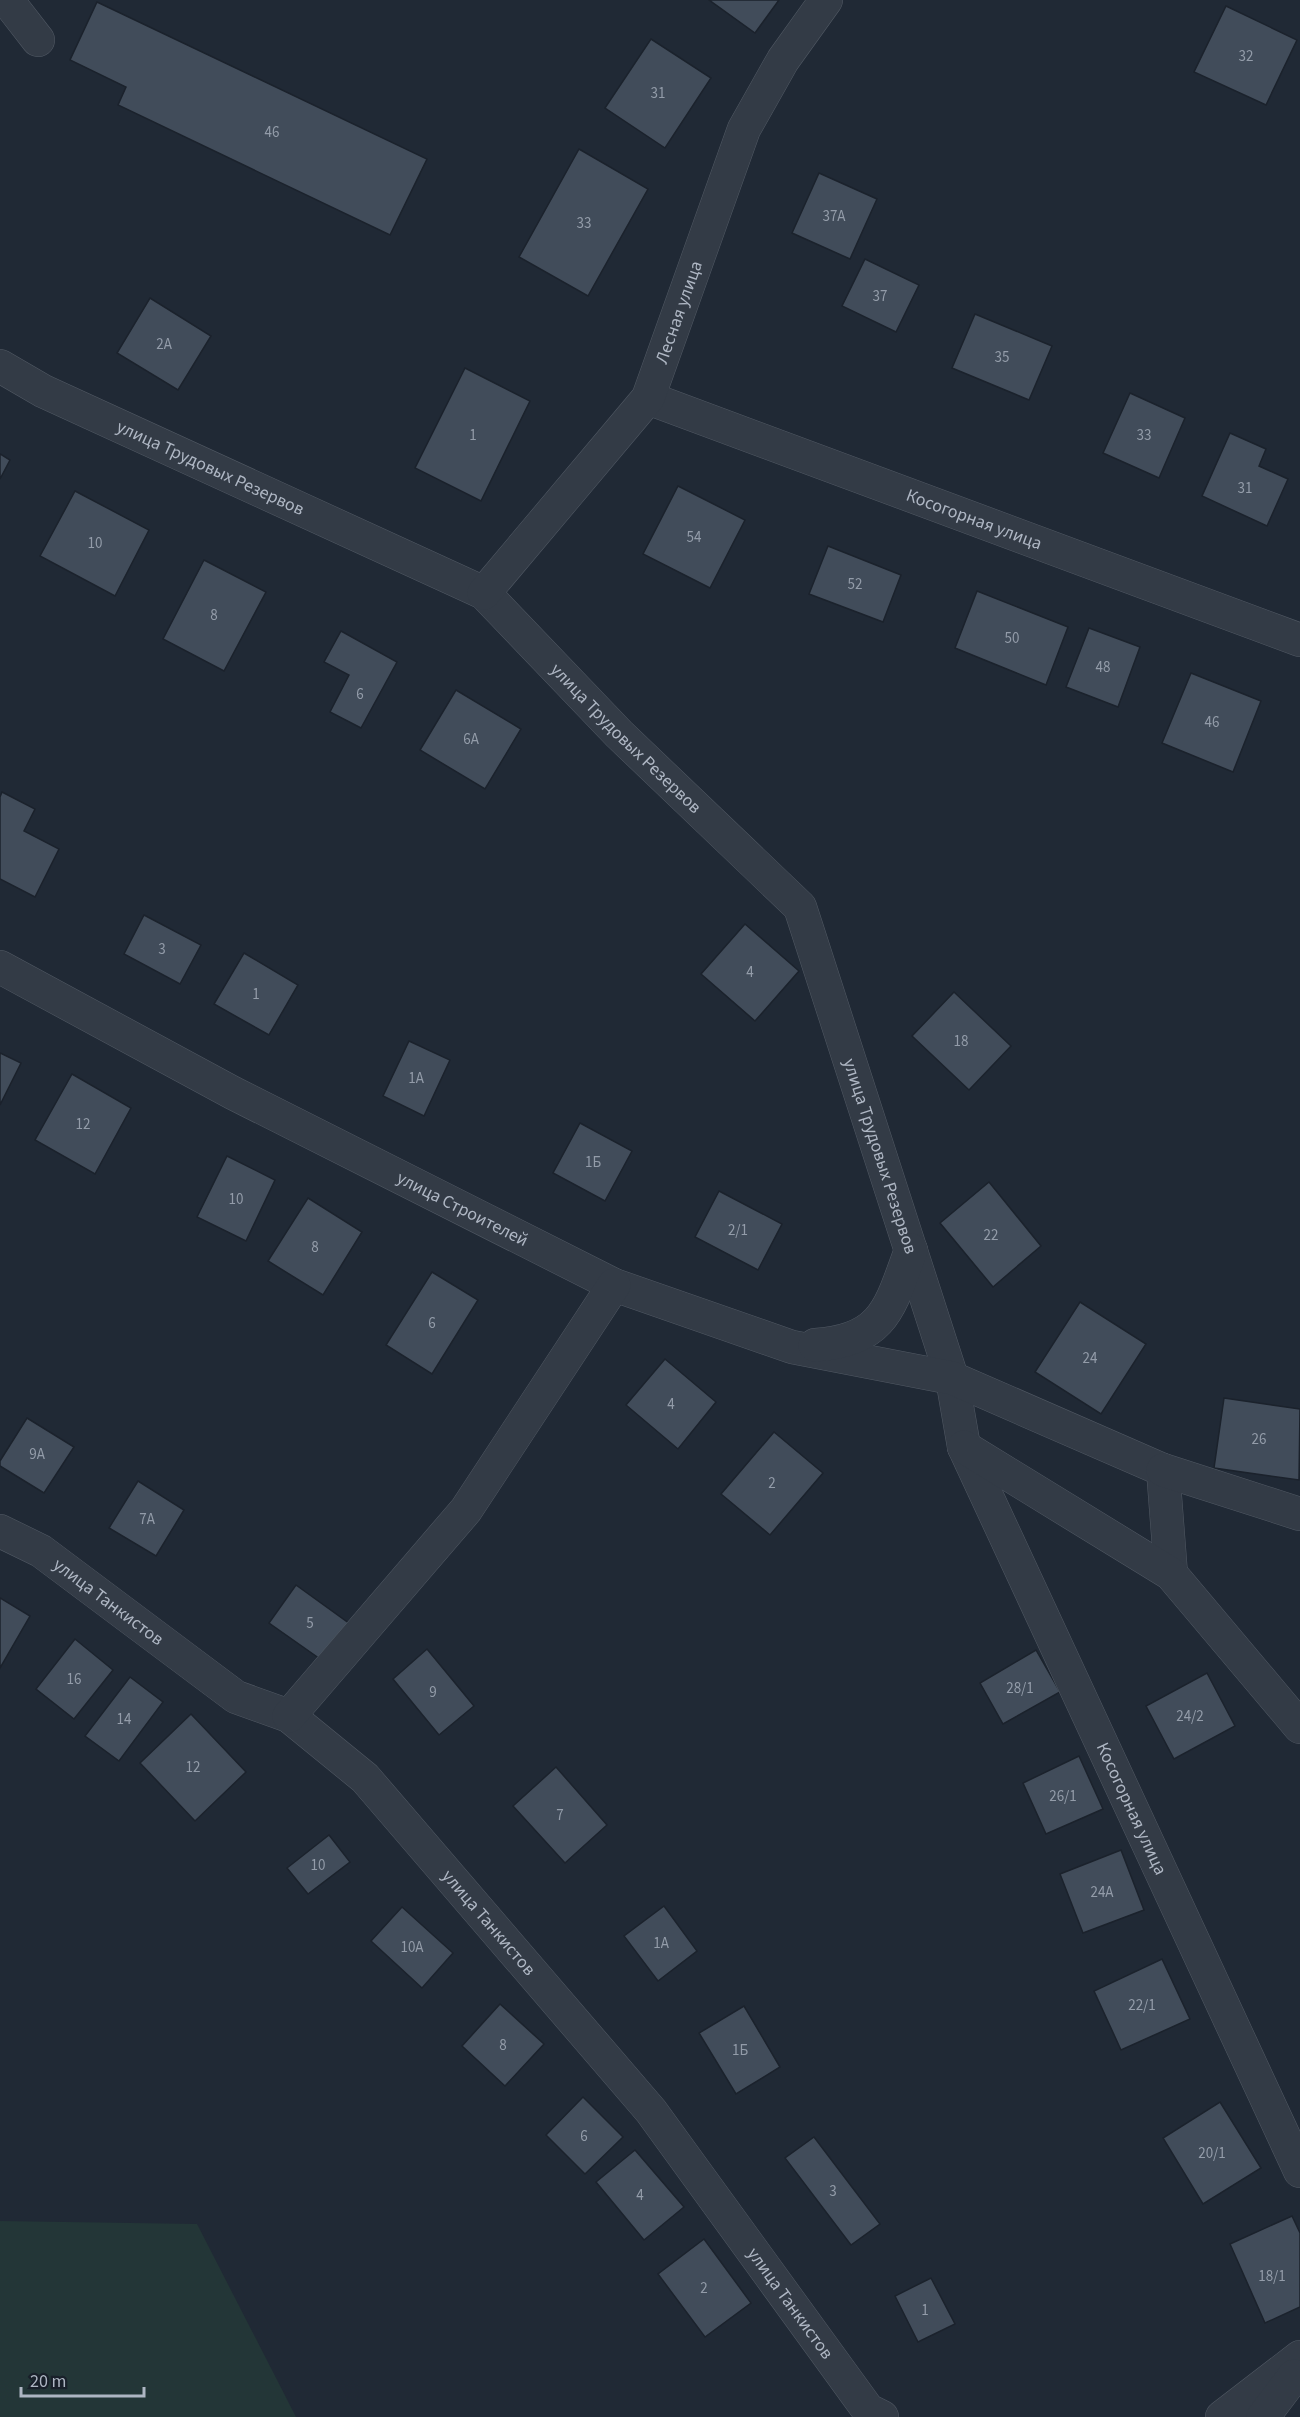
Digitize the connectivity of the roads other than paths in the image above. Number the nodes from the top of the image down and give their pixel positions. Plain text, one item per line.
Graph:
1 (7, 0) edge
2 (826, 0) edge
3 (38, 39) dead end
4 (0, 366) edge
5 (648, 398) junction
6 (484, 593) junction
7 (1300, 640) edge
8 (0, 967) edge
9 (911, 1251) junction
10 (614, 1285) junction
11 (792, 1347) junction
12 (952, 1378) junction
13 (964, 1448) junction
14 (1163, 1470) junction
15 (1300, 1514) edge
16 (0, 1531) edge
17 (1171, 1574) junction
18 (289, 1716) junction
19 (1300, 1726) edge
20 (1300, 2171) edge
21 (1300, 2357) edge
22 (1300, 2367) edge
23 (882, 2417) edge
24 (1222, 2417) edge
25 (1263, 2417) edge

1 - 3 street
2 - 5 street, Лесная улица
4 - 6 street, улица Трудовых Резервов
5 - 6 street, Лесная улица
5 - 7 street, Косогорная улица
6 - 9 street, улица Трудовых Резервов
8 - 10 street, улица Строителей
9 - 11 street
9 - 12 street, улица Трудовых Резервов
10 - 11 street, улица Строителей
10 - 18 street
11 - 12 street, улица Строителей
12 - 13 street, Косогорная улица
12 - 14 street, улица Строителей
13 - 17 street
13 - 20 street, Косогорная улица
14 - 15 street
14 - 17 street
16 - 18 street, улица Танкистов
17 - 19 street
18 - 23 street, улица Танкистов
21 - 24 street
22 - 25 street

